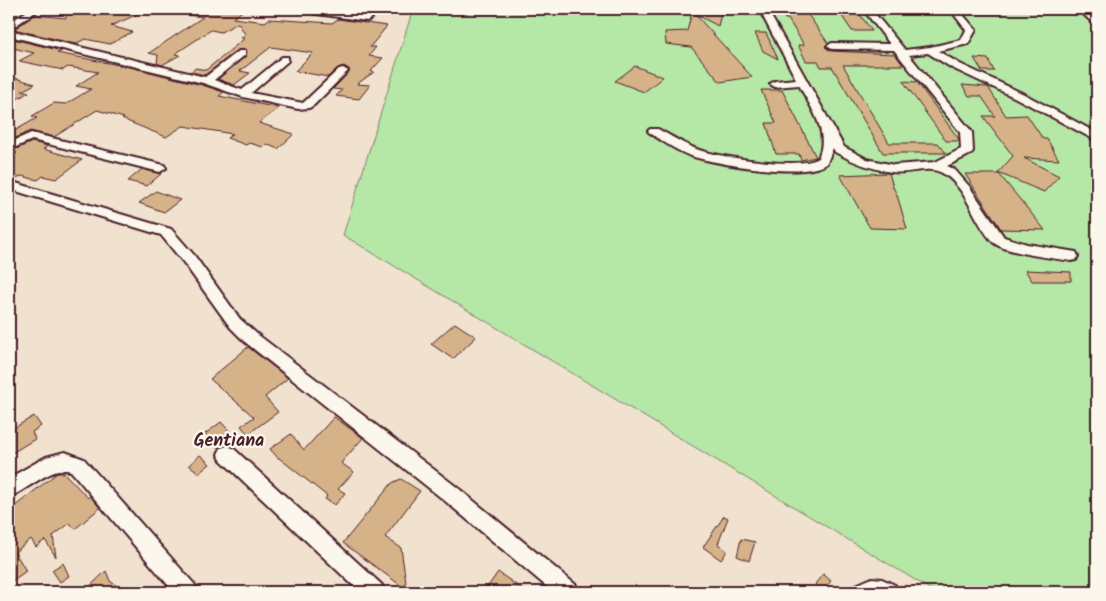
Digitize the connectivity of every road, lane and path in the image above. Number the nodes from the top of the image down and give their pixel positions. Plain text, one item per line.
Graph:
1 (36, 9) edge
2 (303, 9) edge
3 (763, 9) edge
4 (867, 9) edge
5 (954, 9) edge
6 (1082, 9) edge
7 (367, 18) dead end
8 (1097, 22) edge
9 (9, 27) edge
10 (9, 33) edge
11 (832, 46) dead end
12 (899, 50) junction
13 (930, 50) junction
14 (242, 53) dead end
15 (286, 59) dead end
16 (343, 71) dead end
17 (207, 81) junction
18 (802, 82) junction
19 (775, 84) dead end
20 (243, 94) junction
21 (827, 128) junction
22 (654, 131) dead end
23 (1097, 138) edge
24 (9, 147) edge
25 (937, 166) junction
26 (160, 168) dead end
27 (9, 185) edge
28 (1071, 256) dead end
29 (228, 454) dead end
30 (9, 488) edge
31 (188, 592) edge
32 (375, 592) edge
33 (568, 592) edge
34 (863, 592) edge
35 (888, 592) edge

1 - 9 street
2 - 7 street
3 - 18 street
4 - 12 street
5 - 13 street
6 - 8 street
10 - 17 street
11 - 12 street
12 - 13 street
12 - 25 street
13 - 23 street
14 - 17 street
15 - 20 street
16 - 20 street
17 - 20 street
18 - 19 street
18 - 21 street
21 - 22 street
21 - 25 street
24 - 26 street
25 - 28 street
27 - 33 street
29 - 32 street
30 - 31 street
34 - 35 street

